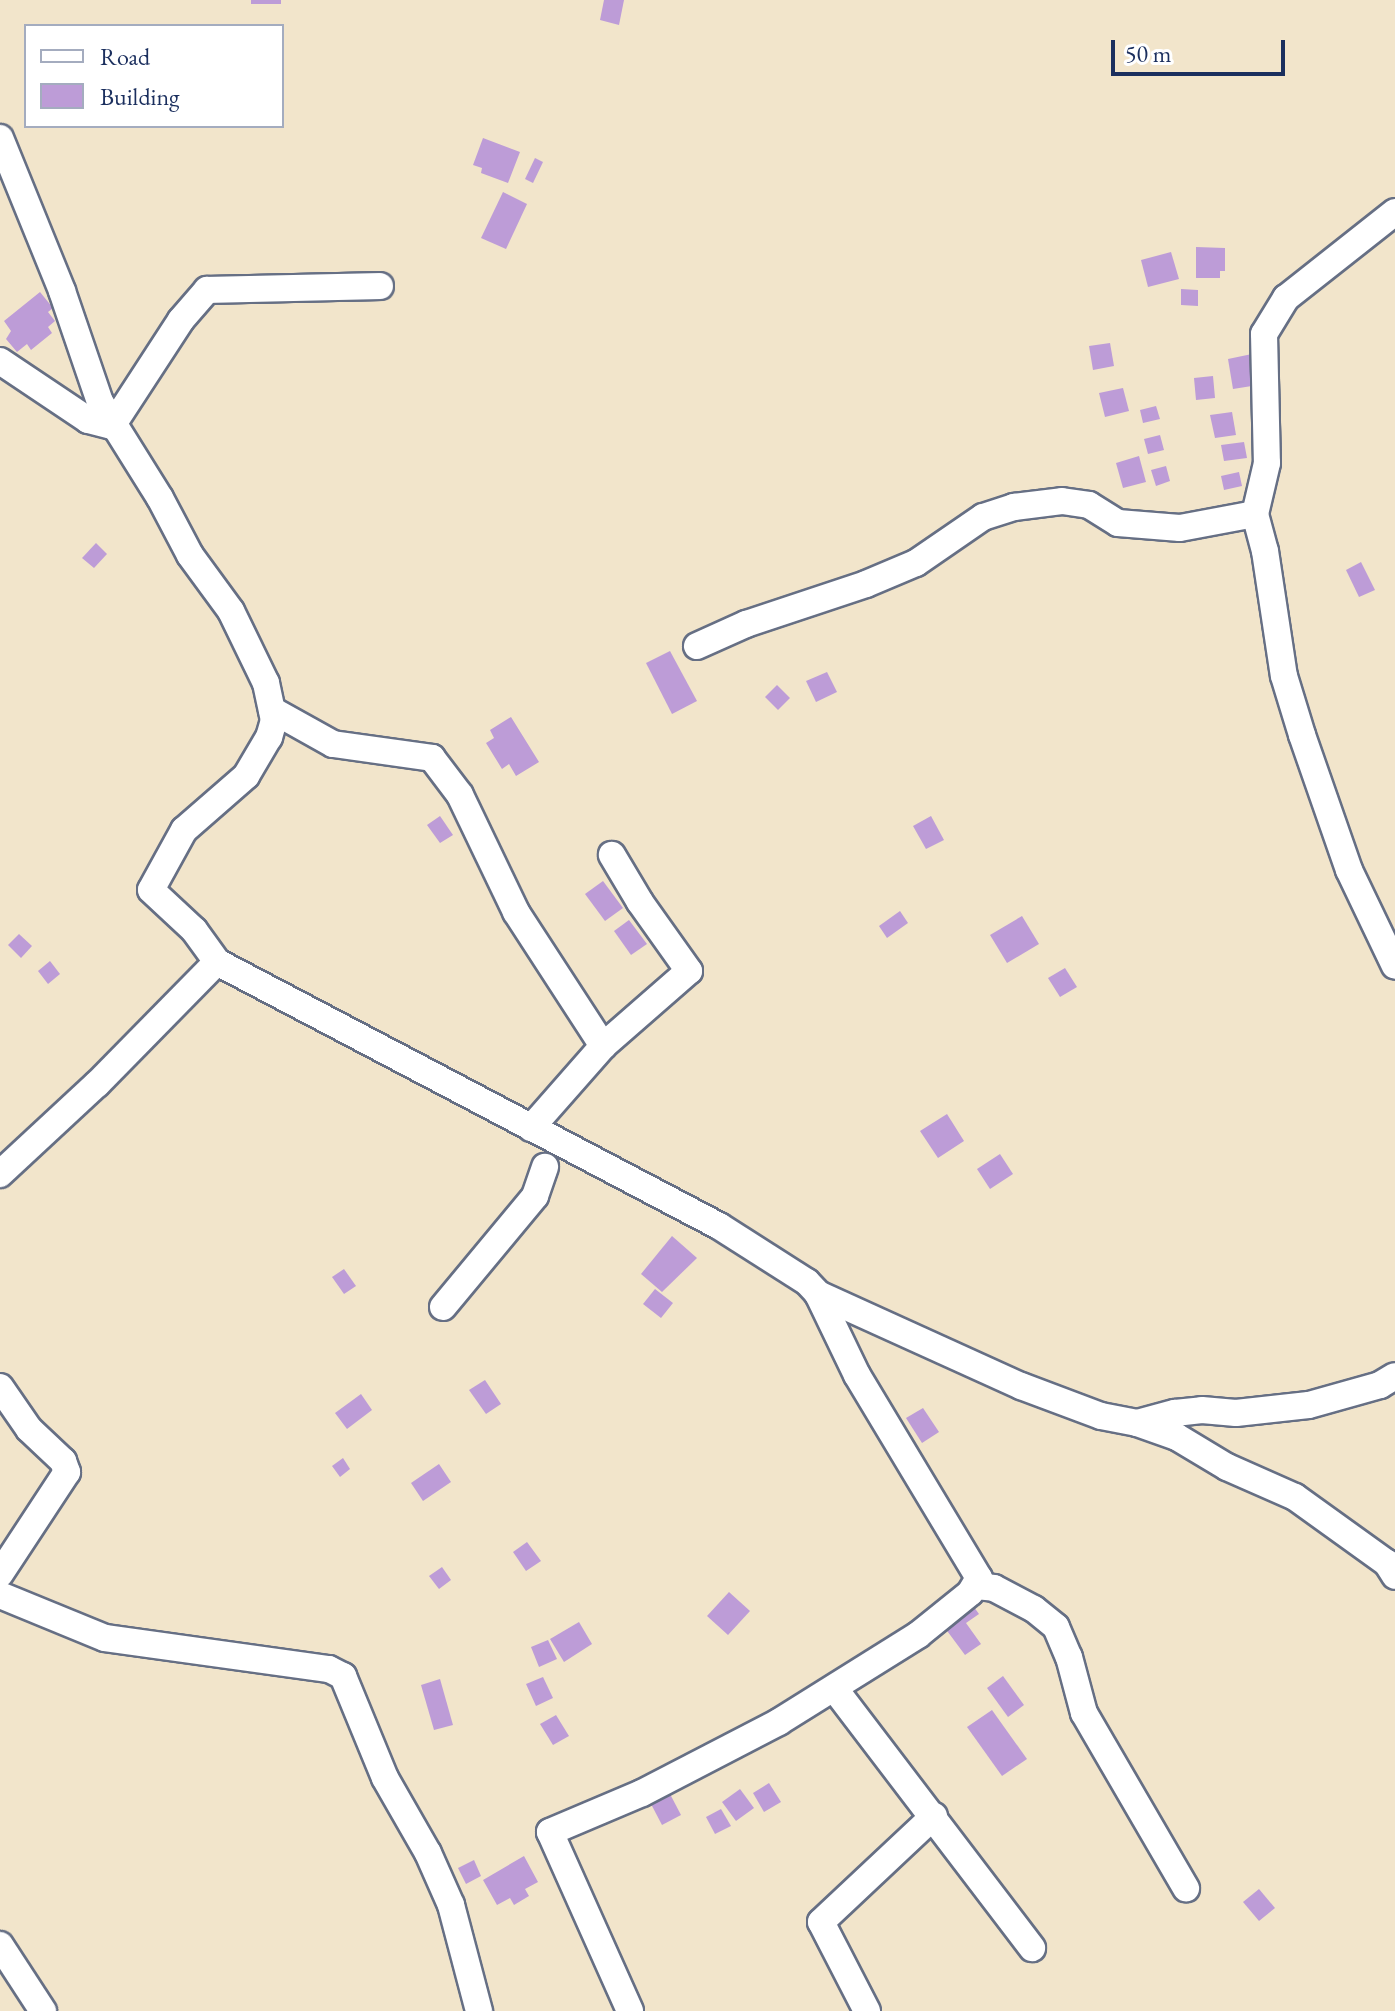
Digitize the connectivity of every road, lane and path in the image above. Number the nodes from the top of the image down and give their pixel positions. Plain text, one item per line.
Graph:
1 (0, 138) edge
2 (1395, 212) edge
3 (380, 286) dead end
4 (0, 361) edge
5 (112, 426) junction
6 (1255, 514) junction
7 (697, 646) dead end
8 (272, 710) junction
9 (612, 855) dead end
10 (217, 962) junction
11 (1395, 966) edge
12 (603, 1046) junction
13 (534, 1130) junction
14 (562, 1145) junction
15 (545, 1167) junction
16 (0, 1174) edge
17 (818, 1294) junction
18 (443, 1307) dead end
19 (1395, 1376) edge
20 (0, 1387) edge
21 (1137, 1423) junction
22 (0, 1574) edge
23 (1395, 1576) edge
24 (976, 1586) junction
25 (0, 1595) edge
26 (834, 1688) junction
27 (934, 1816) junction
28 (1186, 1888) dead end
29 (0, 1945) edge
30 (1032, 1948) dead end
31 (43, 2011) edge
32 (479, 2011) edge
33 (630, 2011) edge
34 (867, 2011) edge

1 - 5 street
2 - 6 street
3 - 5 street
4 - 5 street
5 - 8 street
6 - 7 street
6 - 11 street
8 - 10 street
8 - 12 street
9 - 12 street
10 - 13 street
10 - 16 street
12 - 13 street
13 - 14 street
13 - 15 street
14 - 15 street
14 - 17 street
15 - 18 street
17 - 21 street
17 - 24 street
19 - 21 street
20 - 22 street
21 - 23 street
24 - 26 street
24 - 28 street
25 - 32 street
26 - 27 street
26 - 33 street
27 - 30 street
27 - 34 street
29 - 31 street

